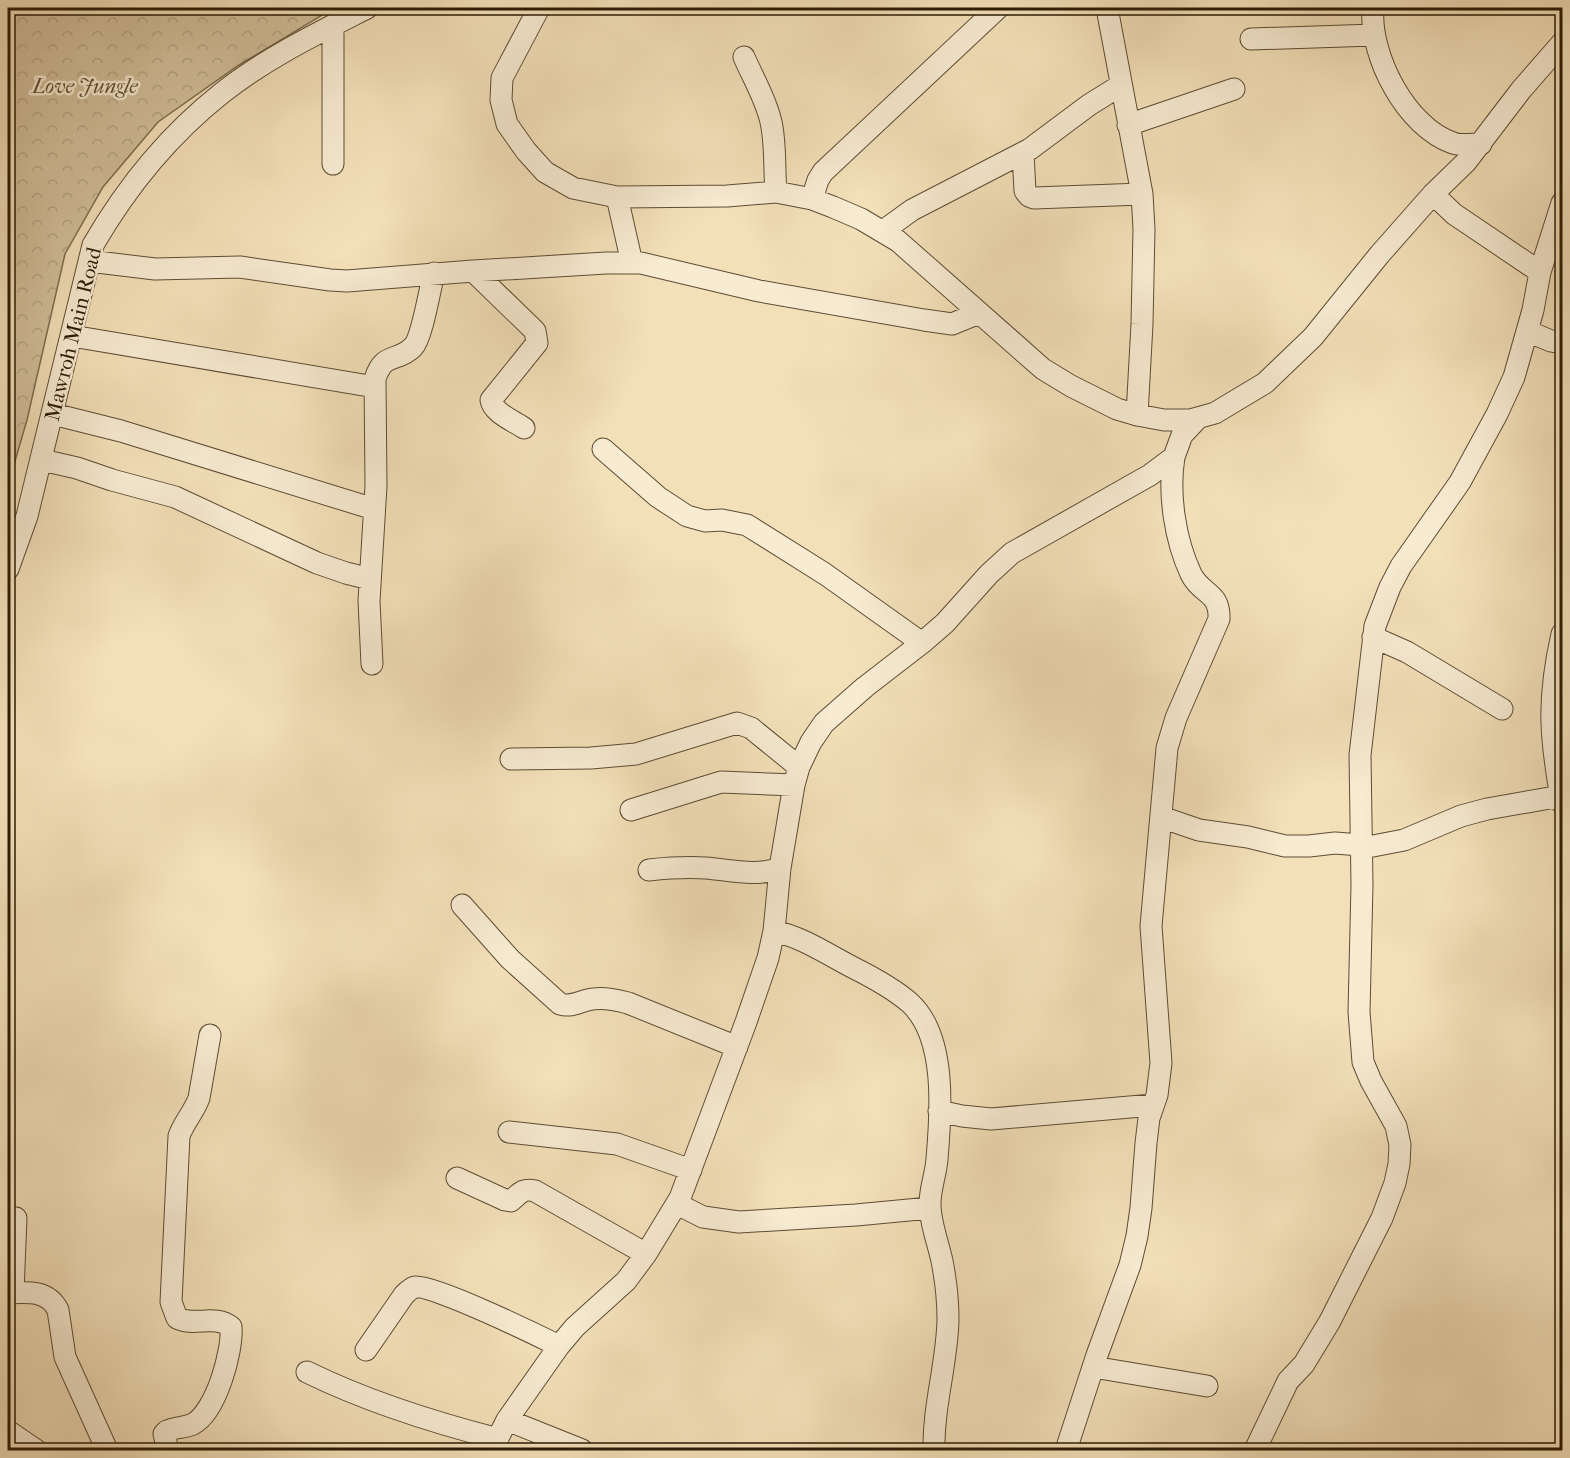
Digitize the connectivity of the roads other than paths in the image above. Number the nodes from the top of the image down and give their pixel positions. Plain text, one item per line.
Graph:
1 (367, 8) edge
2 (539, 8) edge
3 (998, 8) edge
4 (1107, 8) edge
5 (1373, 8) edge
6 (333, 25) junction
7 (1374, 34) junction
8 (1251, 39) dead end
9 (1563, 43) edge
10 (744, 57) dead end
11 (1121, 85) junction
12 (1234, 89) dead end
13 (1128, 125) junction
14 (1481, 144) junction
15 (1023, 153) junction
16 (333, 164) dead end
17 (776, 192) junction
18 (1142, 194) junction
19 (1433, 194) junction
20 (617, 197) junction
21 (812, 199) junction
22 (1563, 203) edge
23 (883, 231) junction
24 (89, 261) junction
25 (632, 263) junction
26 (473, 271) junction
27 (1540, 272) junction
28 (434, 273) junction
29 (979, 313) junction
30 (1527, 331) junction
31 (72, 336) junction
32 (1563, 343) edge
33 (375, 387) junction
34 (53, 414) junction
35 (1137, 415) junction
36 (1198, 418) junction
37 (524, 428) dead end
38 (603, 449) dead end
39 (1174, 457) junction
40 (42, 460) junction
41 (374, 509) junction
42 (8, 569) edge
43 (370, 579) junction
44 (1563, 633) edge
45 (1373, 637) junction
46 (922, 643) junction
47 (372, 664) dead end
48 (1502, 709) dead end
49 (511, 759) dead end
50 (797, 776) junction
51 (1562, 800) edge
52 (631, 810) dead end
53 (1161, 817) junction
54 (1361, 846) junction
55 (780, 868) junction
56 (649, 870) dead end
57 (462, 905) dead end
58 (774, 932) junction
59 (210, 1035) dead end
60 (737, 1047) junction
61 (1153, 1105) junction
62 (939, 1110) junction
63 (509, 1132) dead end
64 (691, 1170) junction
65 (457, 1178) dead end
66 (676, 1204) junction
67 (930, 1208) junction
68 (16, 1218) dead end
69 (646, 1254) junction
70 (10, 1292) edge
71 (559, 1346) junction
72 (366, 1350) dead end
73 (1093, 1367) junction
74 (307, 1372) dead end
75 (1207, 1386) dead end
76 (8, 1433) edge
77 (499, 1436) edge
78 (36, 1450) edge
79 (107, 1450) edge
80 (168, 1450) edge
81 (582, 1450) edge
82 (933, 1450) edge
83 (1066, 1450) edge
84 (1255, 1450) edge

1 - 6 street, Mawroh Main Road
2 - 20 street
3 - 21 street
4 - 11 street
5 - 7 street
6 - 16 street
6 - 24 street, Mawroh Main Road
7 - 8 street
7 - 14 street
9 - 14 street
10 - 17 street
11 - 13 street
11 - 15 street
12 - 13 street
13 - 18 street
14 - 19 street
15 - 18 street
15 - 23 street
17 - 20 street
17 - 21 street
18 - 35 street
19 - 27 street
19 - 36 street
20 - 25 street
21 - 23 street
22 - 27 street
23 - 29 street
24 - 28 street
24 - 31 street, Mawroh Main Road
25 - 26 street
25 - 29 street
26 - 28 street
26 - 37 street
27 - 30 street
28 - 33 street
29 - 35 street
30 - 32 street
30 - 45 street
31 - 33 street
31 - 34 street, Mawroh Main Road
33 - 41 street
34 - 40 street, Mawroh Main Road
34 - 41 street
35 - 36 street
36 - 39 street
38 - 46 street
39 - 46 street
39 - 53 street
40 - 42 street, Mawroh Main Road
40 - 43 street
41 - 43 street
43 - 47 street
44 - 51 street
45 - 48 street
45 - 54 street
46 - 50 street
49 - 50 street
50 - 52 street
50 - 55 street
51 - 54 street
53 - 54 street
53 - 61 street
54 - 84 street
55 - 56 street
55 - 58 street
57 - 60 street
58 - 60 street
58 - 62 street
59 - 80 street
60 - 64 street
61 - 62 street
61 - 73 street
62 - 67 street
63 - 64 street
64 - 66 street
65 - 69 street
66 - 67 street
66 - 69 street
67 - 82 street
68 - 70 street
69 - 71 street
70 - 79 street
71 - 72 street
71 - 77 street
73 - 75 street
73 - 83 street
74 - 77 street
76 - 78 street
77 - 81 street

